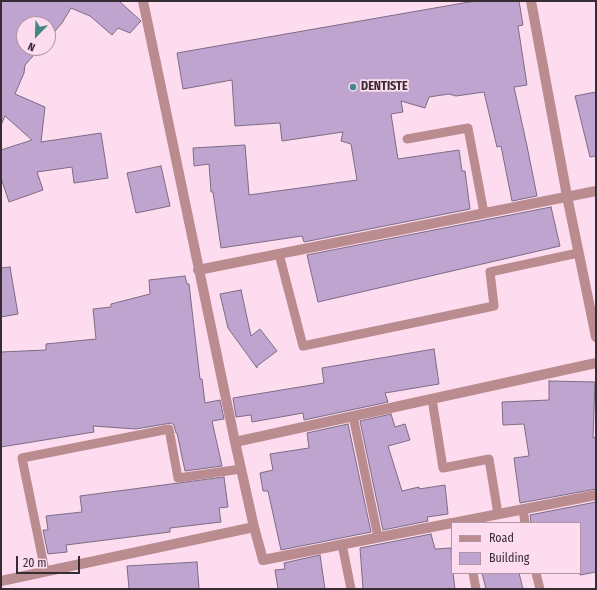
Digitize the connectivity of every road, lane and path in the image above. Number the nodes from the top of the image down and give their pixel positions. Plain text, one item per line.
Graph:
1 (142, 1) edge
2 (531, 1) edge
3 (407, 139) dead end
4 (596, 191) edge
5 (567, 196) junction
6 (484, 213) junction
7 (578, 253) junction
8 (279, 254) junction
9 (198, 270) junction
10 (596, 337) edge
11 (596, 363) edge
12 (432, 399) junction
13 (353, 416) junction
14 (235, 442) junction
15 (241, 469) junction
16 (596, 495) edge
17 (523, 509) junction
18 (498, 514) junction
19 (462, 522) edge
20 (526, 522) edge
21 (451, 524) edge
22 (254, 527) junction
23 (378, 537) junction
24 (342, 544) junction
25 (45, 571) junction
26 (473, 574) edge
27 (536, 574) edge
28 (1, 581) edge
29 (1, 584) edge
30 (5, 589) edge
31 (351, 589) edge
32 (476, 589) edge
33 (540, 589) edge

1 - 9 street
2 - 5 street
3 - 6 lane
4 - 5 street
5 - 6 street
5 - 7 street
6 - 8 street
7 - 8 lane
7 - 10 street
8 - 9 street
9 - 14 street
11 - 12 street
12 - 13 street
12 - 18 lane
13 - 14 street
13 - 23 lane
14 - 15 street
15 - 22 street
15 - 25 lane
16 - 17 street
17 - 18 street
17 - 20 lane
18 - 19 street
21 - 23 street
22 - 24 street
22 - 25 street
23 - 24 street
24 - 31 lane
25 - 28 street
26 - 32 lane
27 - 33 lane
29 - 30 street

